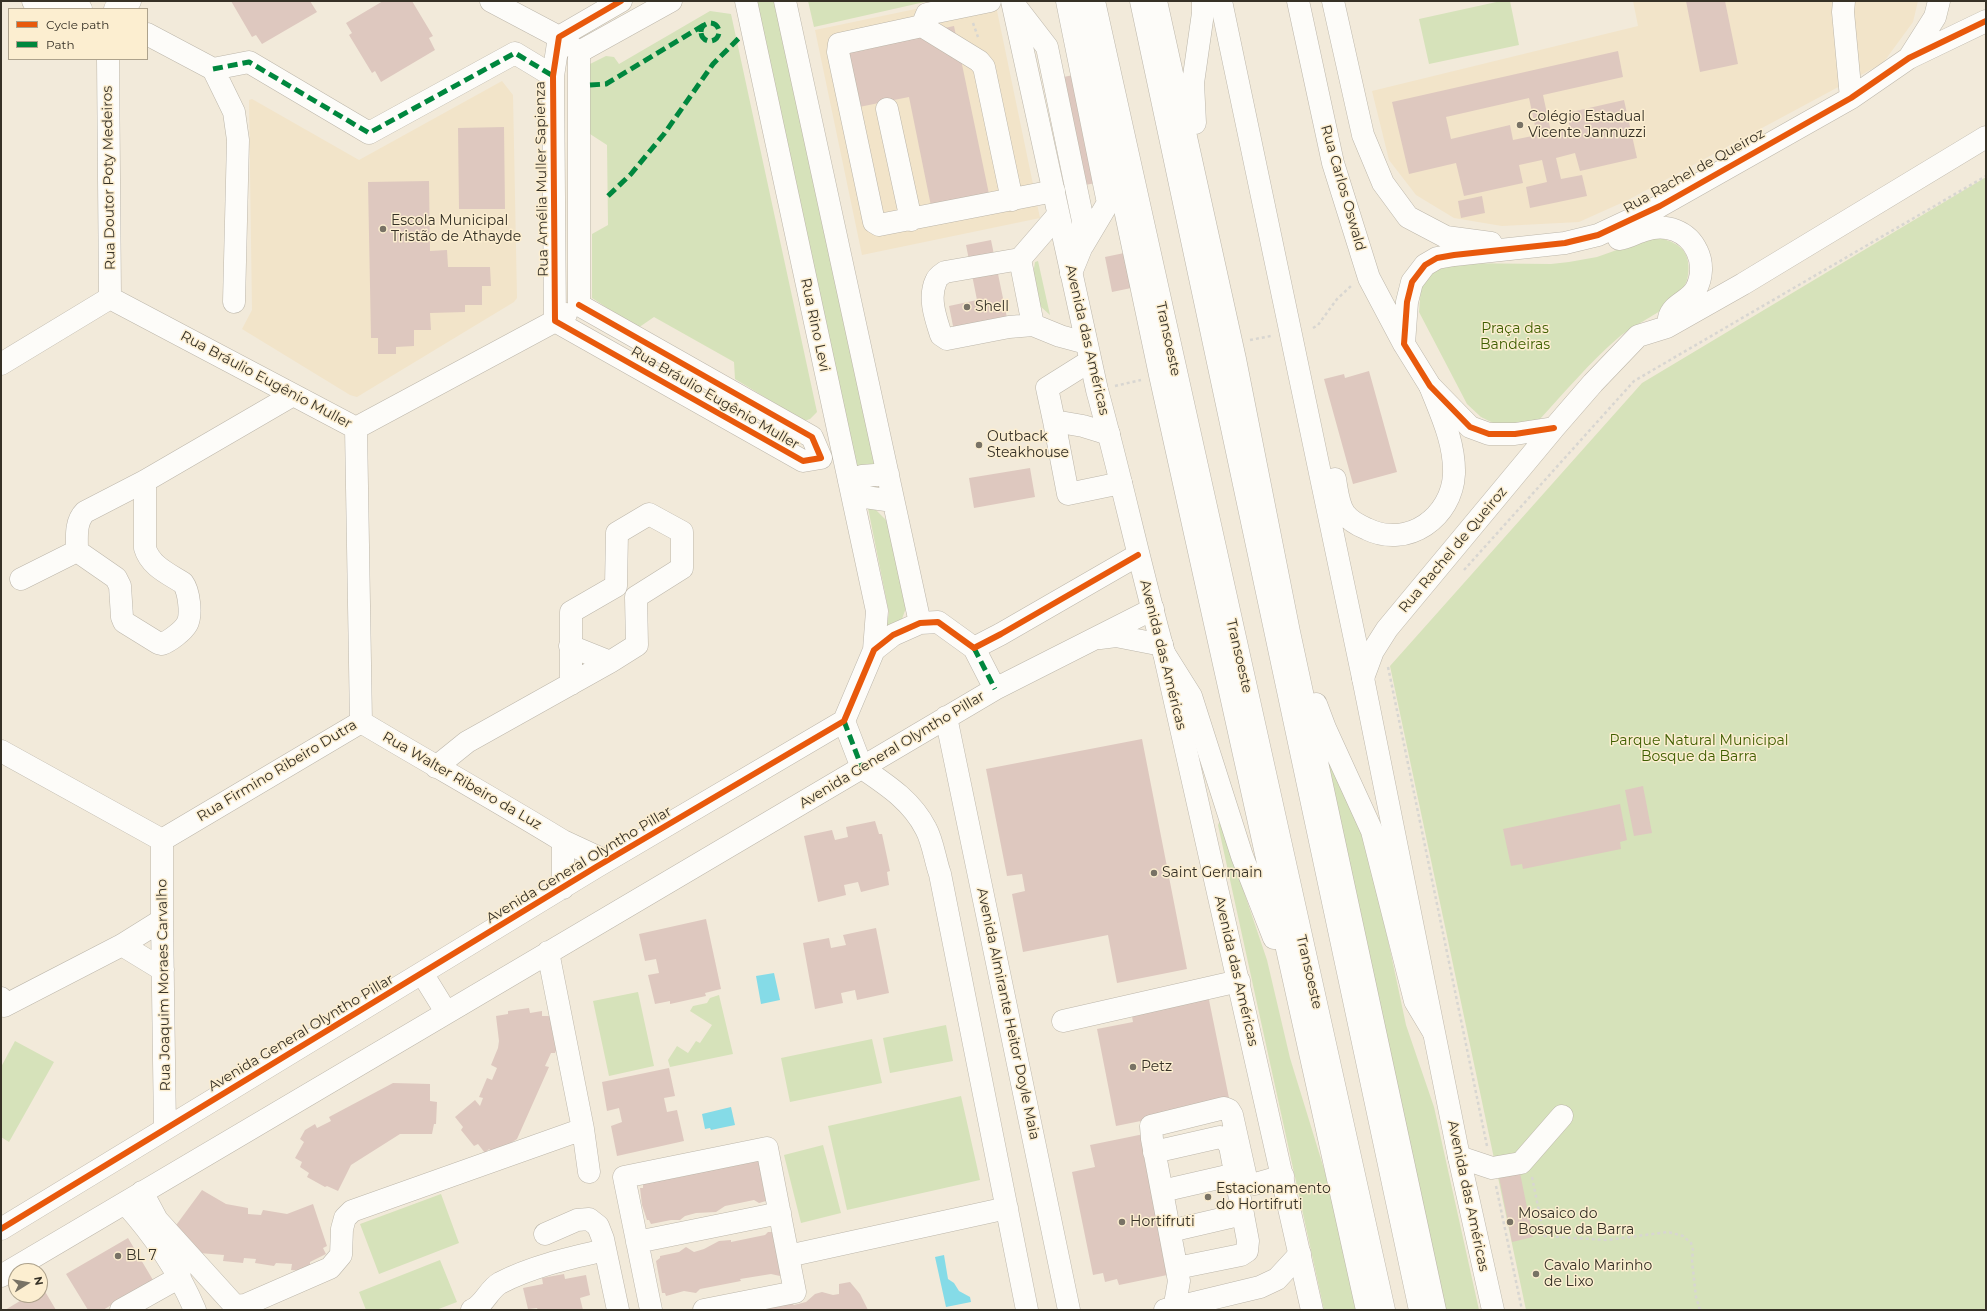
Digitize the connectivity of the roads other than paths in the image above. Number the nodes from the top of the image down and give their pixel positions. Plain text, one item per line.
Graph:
1 (33, 1) edge
2 (130, 1) edge
3 (621, 1) edge
4 (671, 1) edge
5 (746, 1) edge
6 (785, 1) edge
7 (990, 1) edge
8 (1067, 1) edge
9 (1081, 1) edge
10 (1094, 1) edge
11 (1141, 1) edge
12 (1156, 1) edge
13 (1203, 1) edge
14 (1221, 1) edge
15 (1298, 1) edge
16 (1333, 1) edge
17 (1844, 1) edge
18 (1939, 1) edge
19 (494, 2) edge
20 (1012, 2) edge
21 (76, 8) edge
22 (117, 8) edge
23 (1986, 21) edge
24 (922, 26) junction
25 (148, 35) edge
26 (559, 37) junction
27 (579, 52) junction
28 (1909, 58) junction
29 (108, 60) edge
30 (213, 69) junction
31 (553, 76) junction
32 (1850, 98) junction
33 (887, 109) dead end
34 (1986, 137) edge
35 (1197, 184) junction
36 (1054, 192) junction
37 (1012, 200) junction
38 (1058, 215) junction
39 (911, 220) junction
40 (1598, 235) junction
41 (1082, 246) junction
42 (1526, 247) junction
43 (1020, 259) junction
44 (1071, 273) junction
45 (110, 298) junction
46 (234, 302) dead end
47 (579, 305) junction
48 (555, 321) junction
49 (1033, 325) junction
50 (1667, 326) junction
51 (1404, 344) junction
52 (1088, 352) junction
53 (1, 364) edge
54 (1430, 386) junction
55 (293, 395) junction
56 (1054, 421) junction
57 (356, 428) junction
58 (1554, 428) junction
59 (1109, 434) junction
60 (1315, 452) junction
61 (821, 458) junction
62 (888, 474) junction
63 (145, 481) junction
64 (849, 481) junction
65 (1121, 483) junction
66 (893, 501) junction
67 (77, 551) junction
68 (1138, 554) junction
69 (20, 579) dead end
70 (1153, 609) junction
71 (920, 623) junction
72 (1289, 632) junction
73 (1093, 640) junction
74 (570, 646) junction
75 (974, 648) junction
76 (1164, 649) junction
77 (874, 650) junction
78 (610, 662) junction
79 (1363, 678) junction
80 (571, 684) junction
81 (994, 689) junction
82 (946, 717) junction
83 (844, 721) junction
84 (360, 722) junction
85 (467, 742) junction
86 (1, 752) edge
87 (436, 767) junction
88 (862, 768) junction
89 (467, 783) junction
90 (162, 840) junction
91 (563, 841) junction
92 (606, 861) junction
93 (563, 888) junction
94 (162, 920) junction
95 (122, 945) junction
96 (548, 952) junction
97 (163, 970) junction
98 (422, 973) junction
99 (1238, 981) junction
100 (2, 1005) edge
101 (446, 1012) junction
102 (1063, 1021) dead end
103 (1433, 1031) junction
104 (1321, 1101) junction
105 (1562, 1116) dead end
106 (165, 1129) junction
107 (583, 1129) junction
108 (1154, 1152) junction
109 (1459, 1157) junction
110 (589, 1172) dead end
111 (1236, 1174) junction
112 (1283, 1176) junction
113 (1162, 1190) junction
114 (133, 1198) junction
115 (1006, 1208) junction
116 (780, 1213) junction
117 (1243, 1214) junction
118 (1, 1229) edge
119 (1170, 1231) junction
120 (545, 1234) dead end
121 (898, 1241) dead end
122 (638, 1242) junction
123 (869, 1248) dead end
124 (606, 1250) junction
125 (1300, 1254) junction
126 (788, 1256) junction
127 (1177, 1268) junction
128 (1, 1276) edge
129 (180, 1277) junction
130 (1171, 1309) edge
131 (121, 1310) edge
132 (195, 1310) edge
133 (472, 1310) edge
134 (618, 1310) edge
135 (651, 1310) edge
136 (704, 1310) edge
137 (1027, 1310) edge
138 (1069, 1310) edge
139 (1312, 1310) edge
140 (1367, 1310) edge
141 (1384, 1310) edge
142 (1420, 1310) edge
143 (1435, 1310) edge
144 (1493, 1310) edge

1 - 21 main road
2 - 22 main road
3 - 26 main road
4 - 27 main road
5 - 64 main road, Rua Rino Levi
6 - 62 main road
7 - 24 main road
8 - 41 main road
9 - 104 main road
10 - 141 main road, Transoeste
11 - 142 main road
12 - 35 main road
13 - 35 main road
14 - 60 main road, Avenida das Américas
15 - 51 main road, Rua Carlos Oswald
16 - 42 main road
17 - 32 main road
18 - 28 main road
19 - 26 main road
20 - 36 main road, Avenida das Américas
20 - 41 main road
23 - 28 main road, Rua Rachel de Queiroz
24 - 37 main road
24 - 39 main road
25 - 30 main road
26 - 27 main road
26 - 31 main road, Rua Amélia Muller Sapienza
27 - 47 main road
28 - 32 main road, Rua Rachel de Queiroz
29 - 45 main road, Rua Doutor Poty Medeiros
30 - 31 main road
30 - 46 main road
31 - 48 main road, Rua Amélia Muller Sapienza
32 - 40 main road, Rua Rachel de Queiroz
33 - 39 main road
34 - 50 main road, Rua Rachel de Queiroz
35 - 72 main road
36 - 37 main road
36 - 38 main road, Avenida das Américas
37 - 39 main road
38 - 43 main road
38 - 44 main road, Avenida das Américas
40 - 42 main road, Rua Rachel de Queiroz
40 - 50 main road
41 - 44 main road
42 - 51 main road, Rua Rachel de Queiroz
43 - 49 main road
43 - 49 main road
44 - 52 main road, Avenida das Américas
45 - 53 main road
45 - 55 main road, Rua Bráulio Eugênio Muller
47 - 48 main road, Rua Bráulio Eugênio Muller
47 - 61 main road, Rua Bráulio Eugênio Muller
48 - 57 main road, Rua Bráulio Eugênio Muller
48 - 61 main road, Rua Bráulio Eugênio Muller
49 - 52 main road
50 - 58 main road, Rua Rachel de Queiroz
51 - 54 main road
52 - 56 main road
52 - 59 main road, Avenida das Américas
54 - 58 main road
54 - 60 main road
55 - 57 main road, Rua Bráulio Eugênio Muller
55 - 63 main road
56 - 59 main road
56 - 65 main road
57 - 84 main road, Rua Firmino Ribeiro Dutra
58 - 79 main road, Rua Rachel de Queiroz
59 - 65 main road, Avenida das Américas
60 - 79 main road, Avenida das Américas
61 - 64 main road
62 - 64 main road
62 - 66 main road
63 - 67 main road
63 - 67 main road
64 - 66 main road
64 - 77 main road, Rua Rino Levi
65 - 68 main road, Avenida das Américas
66 - 71 main road
67 - 69 main road
68 - 70 main road, Avenida das Américas
68 - 75 main road
70 - 73 main road, Avenida General Olyntho Pillar
70 - 76 main road, Avenida das Américas
71 - 75 main road
71 - 77 main road
72 - 103 main road
72 - 143 main road
73 - 76 main road, Avenida General Olyntho Pillar
73 - 81 main road, Avenida General Olyntho Pillar
74 - 78 main road
74 - 78 main road
74 - 80 main road
75 - 81 main road
76 - 99 main road, Avenida das Américas
76 - 104 main road
77 - 83 main road
78 - 80 main road
79 - 103 main road, Avenida das Américas
80 - 85 main road
81 - 82 main road, Avenida General Olyntho Pillar
82 - 88 main road, Avenida General Olyntho Pillar
82 - 138 main road, Avenida Almirante Heitor Doyle Maia
83 - 88 main road
83 - 92 main road, Avenida General Olyntho Pillar
84 - 87 main road, Rua Walter Ribeiro da Luz
84 - 90 main road, Rua Firmino Ribeiro Dutra
85 - 87 main road
85 - 89 main road
86 - 90 main road
87 - 89 main road, Rua Walter Ribeiro da Luz
88 - 96 main road, Avenida General Olyntho Pillar
88 - 115 main road
89 - 91 main road, Rua Walter Ribeiro da Luz
90 - 94 main road, Rua Joaquim Moraes Carvalho
91 - 92 main road, Rua Walter Ribeiro da Luz
91 - 93 main road
92 - 93 main road, Avenida General Olyntho Pillar
93 - 98 main road, Avenida General Olyntho Pillar
94 - 95 main road
94 - 97 main road, Rua Joaquim Moraes Carvalho
95 - 97 main road
95 - 100 main road
96 - 101 main road, Avenida General Olyntho Pillar
96 - 107 main road
97 - 106 main road, Rua Joaquim Moraes Carvalho
98 - 101 main road
98 - 106 main road, Avenida General Olyntho Pillar
99 - 102 main road
99 - 112 main road, Avenida das Américas
101 - 114 main road, Avenida General Olyntho Pillar
103 - 109 main road, Avenida das Américas
104 - 140 main road
105 - 109 main road
106 - 118 main road, Avenida General Olyntho Pillar
107 - 110 main road
107 - 114 main road
108 - 111 main road
108 - 112 main road
108 - 113 main road
109 - 144 main road, Avenida das Américas
111 - 113 main road
111 - 117 main road
112 - 125 main road, Avenida das Américas
113 - 119 main road
114 - 128 main road, Avenida General Olyntho Pillar
114 - 129 main road
115 - 126 main road
115 - 137 main road
116 - 122 main road
116 - 122 main road
116 - 126 main road
117 - 119 main road
117 - 127 main road
119 - 127 main road
120 - 124 main road
121 - 123 main road
122 - 135 main road
124 - 133 main road
124 - 134 main road
125 - 130 main road
125 - 139 main road, Avenida das Américas
126 - 136 main road
127 - 130 main road
129 - 131 main road
129 - 132 main road

